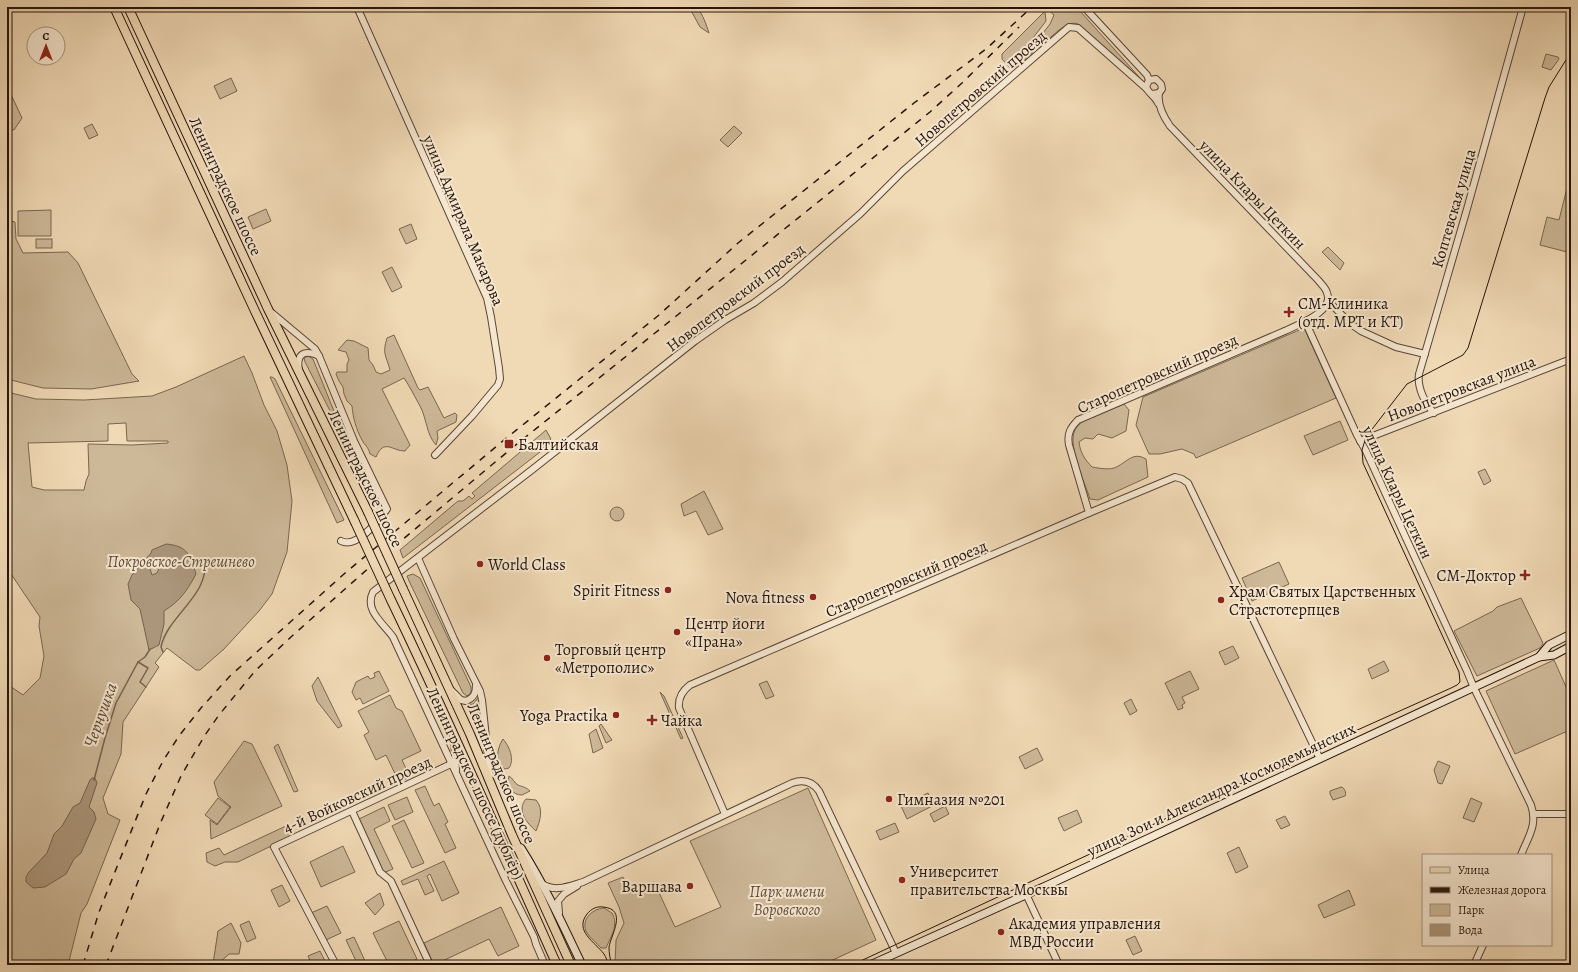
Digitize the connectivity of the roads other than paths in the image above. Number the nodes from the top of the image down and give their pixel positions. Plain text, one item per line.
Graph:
1 (114, 7) edge
2 (128, 7) edge
3 (357, 7) edge
4 (1084, 7) edge
5 (1523, 7) edge
6 (1149, 80) junction
7 (1147, 89) junction
8 (1159, 93) junction
9 (1152, 94) junction
10 (1159, 104) junction
11 (1328, 301) junction
12 (268, 309) junction
13 (1305, 321) junction
14 (1425, 354) junction
15 (319, 356) junction
16 (1571, 359) edge
17 (301, 378) junction
18 (1434, 413) junction
19 (1360, 441) junction
20 (436, 455) dead end
21 (1089, 513) junction
22 (341, 541) dead end
23 (418, 558) junction
24 (376, 616) joint
25 (1571, 634) edge
26 (1571, 646) edge
27 (1539, 657) junction
28 (476, 685) junction
29 (450, 688) junction
30 (1474, 688) junction
31 (453, 731) junction
32 (455, 751) junction
33 (446, 754) junction
34 (1320, 759) junction
35 (451, 764) junction
36 (458, 778) junction
37 (493, 789) junction
38 (352, 811) junction
39 (725, 814) junction
40 (1534, 814) junction
41 (1571, 814) edge
42 (512, 835) junction
43 (1521, 854) edge
44 (583, 882) junction
45 (541, 883) junction
46 (1026, 894) junction
47 (561, 920) junction
48 (1483, 946) edge
49 (896, 953) junction
50 (336, 965) edge
51 (430, 965) edge
52 (545, 965) edge
53 (557, 965) edge
54 (571, 965) edge
55 (582, 965) edge
56 (870, 965) edge
57 (1059, 965) edge
58 (1474, 965) edge

1 - 31 main road, Ленинградское шоссе, bridge
2 - 12 main road, Ленинградское шоссе
3 - 20 street, улица Адмирала Макарова
4 - 6 street
5 - 14 street, Коптевская улица
6 - 7 street
6 - 8 street
7 - 9 street
7 - 23 street, Новопетровский проезд
8 - 9 street
8 - 10 street, улица Клары Цеткин
9 - 10 street, улица Клары Цеткин
10 - 11 street, улица Клары Цеткин
11 - 13 street
11 - 14 street, улица Клары Цеткин
12 - 15 street
12 - 17 main road, Ленинградское шоссе
13 - 19 street, улица Клары Цеткин
13 - 21 street, Старопетровский проезд
14 - 18 street, Коптевская улица
15 - 17 street
15 - 22 street
16 - 18 street, Новопетровская улица
17 - 29 main road, Ленинградское шоссе, bridge
18 - 19 street, Новопетровская улица
19 - 30 street, улица Клары Цеткин
21 - 34 street
21 - 39 street, Старопетровский проезд
23 - 24 street, Новопетровский проезд
23 - 28 street
24 - 33 street, Ленинградское шоссе (дублёр)
25 - 27 main road, улица Зои и Александра Космодемьянских
26 - 27 main road, улица Зои и Александра Космодемьянских
27 - 30 main road, улица Зои и Александра Космодемьянских
28 - 29 street
28 - 37 street
29 - 37 main road, Ленинградское шоссе
30 - 34 main road, улица Зои и Александра Космодемьянских
30 - 40 street, улица Клары Цеткин
31 - 32 street
31 - 53 main road, Ленинградское шоссе
32 - 33 street
32 - 36 street
33 - 35 street, Ленинградское шоссе (дублёр)
34 - 46 main road, улица Зои и Александра Космодемьянских
35 - 36 street, Ленинградское шоссе (дублёр)
35 - 38 street, 4-й Войковский проезд
36 - 52 street, Ленинградское шоссе (дублёр)
37 - 42 main road, Ленинградское шоссе
38 - 50 street, 4-й Войковский проезд
38 - 51 street
39 - 44 street
39 - 49 street
40 - 41 street
40 - 43 street
42 - 45 main road, Ленинградское шоссе (дублёр)
42 - 54 main road, Ленинградское шоссе
44 - 45 street
44 - 47 street
45 - 47 main road, Ленинградское шоссе (дублёр)
46 - 49 main road, улица Зои и Александра Космодемьянских
46 - 57 street
47 - 55 main road, Ленинградское шоссе (дублёр)
48 - 58 street
49 - 56 main road, улица Зои и Александра Космодемьянских

